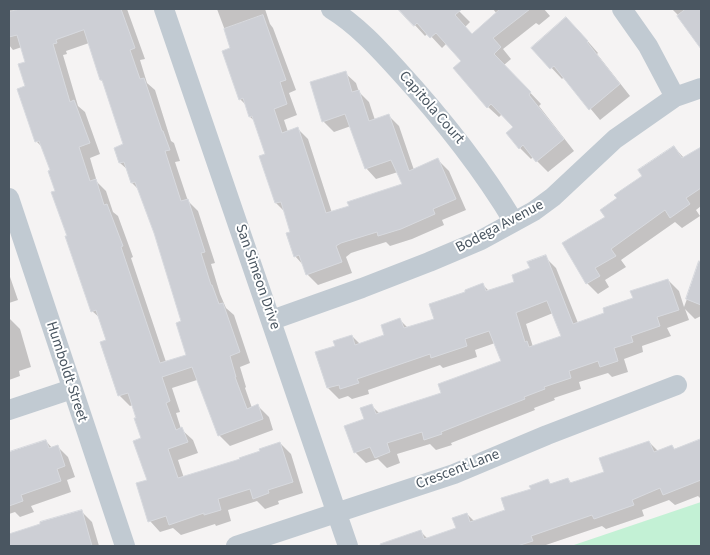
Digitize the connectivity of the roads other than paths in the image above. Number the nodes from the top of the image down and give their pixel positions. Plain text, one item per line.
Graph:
1 (164, 9) edge
2 (331, 9) edge
3 (622, 9) edge
4 (701, 88) edge
5 (675, 97) junction
6 (9, 202) edge
7 (514, 222) junction
8 (272, 320) junction
9 (677, 384) dead end
10 (72, 389) junction
11 (9, 410) edge
12 (337, 513) junction
13 (125, 546) edge
14 (236, 546) edge
15 (348, 546) edge

1 - 8 street, San Simeon Drive
2 - 7 street, Capitola Court
3 - 5 street
4 - 5 street, Bodega Avenue
5 - 7 street, Bodega Avenue
6 - 10 street, Humboldt Street
7 - 8 street, Bodega Avenue
8 - 12 street, San Simeon Drive
9 - 12 street, Crescent Lane
10 - 11 street
10 - 13 street, Humboldt Street
12 - 14 street, Crescent Lane
12 - 15 street, San Simeon Drive

